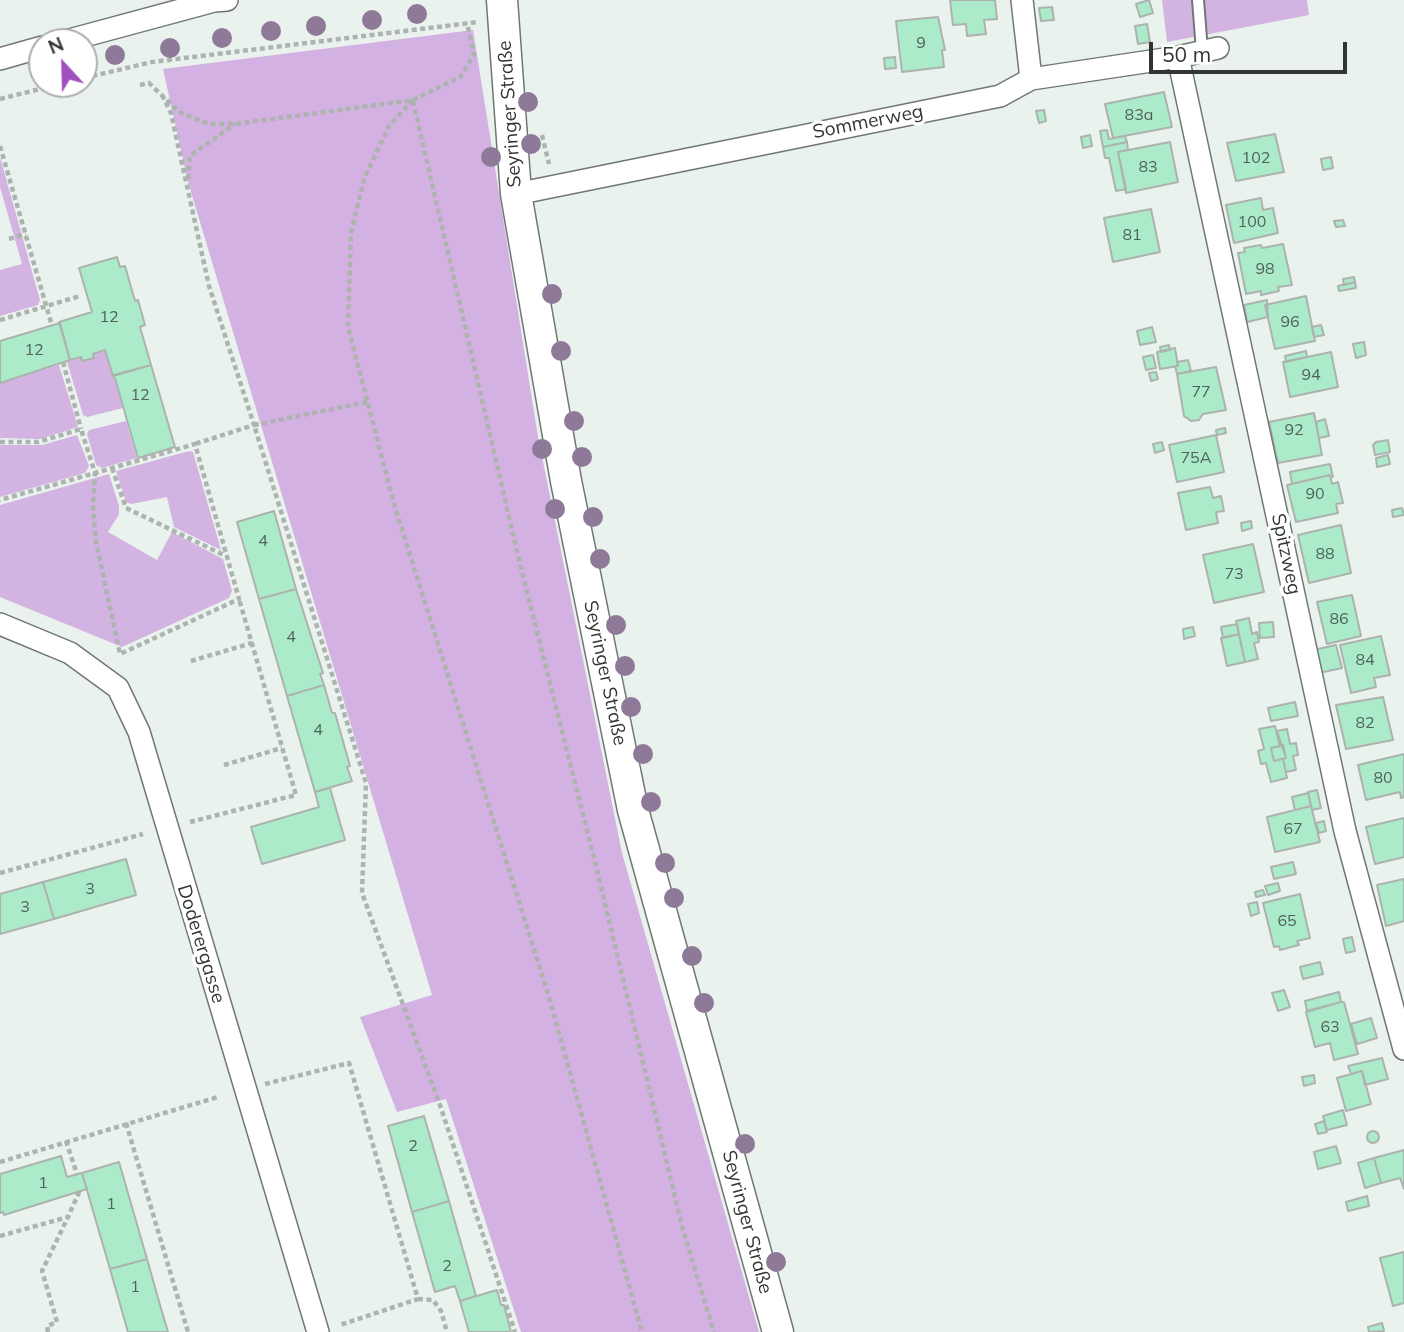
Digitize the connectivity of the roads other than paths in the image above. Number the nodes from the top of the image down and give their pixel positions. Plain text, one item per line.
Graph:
1 (227, 0) edge
2 (1022, 0) edge
3 (1198, 0) edge
4 (503, 10) edge
5 (98, 32) edge
6 (1210, 49) joint
7 (28, 51) edge
8 (1178, 57) junction
9 (0, 59) edge
10 (1031, 79) junction
11 (516, 194) junction
12 (0, 624) edge
13 (1404, 1049) edge
14 (326, 1330) edge
15 (778, 1332) edge

1 - 5 street
2 - 10 street
3 - 6 lane
4 - 11 main road, Seyringer Straße
6 - 8 street, Sommerweg
7 - 9 street
8 - 10 street, Sommerweg
8 - 13 street, Spitzweg
10 - 11 street, Sommerweg
11 - 15 main road, Seyringer Straße
12 - 14 street, Doderergasse

